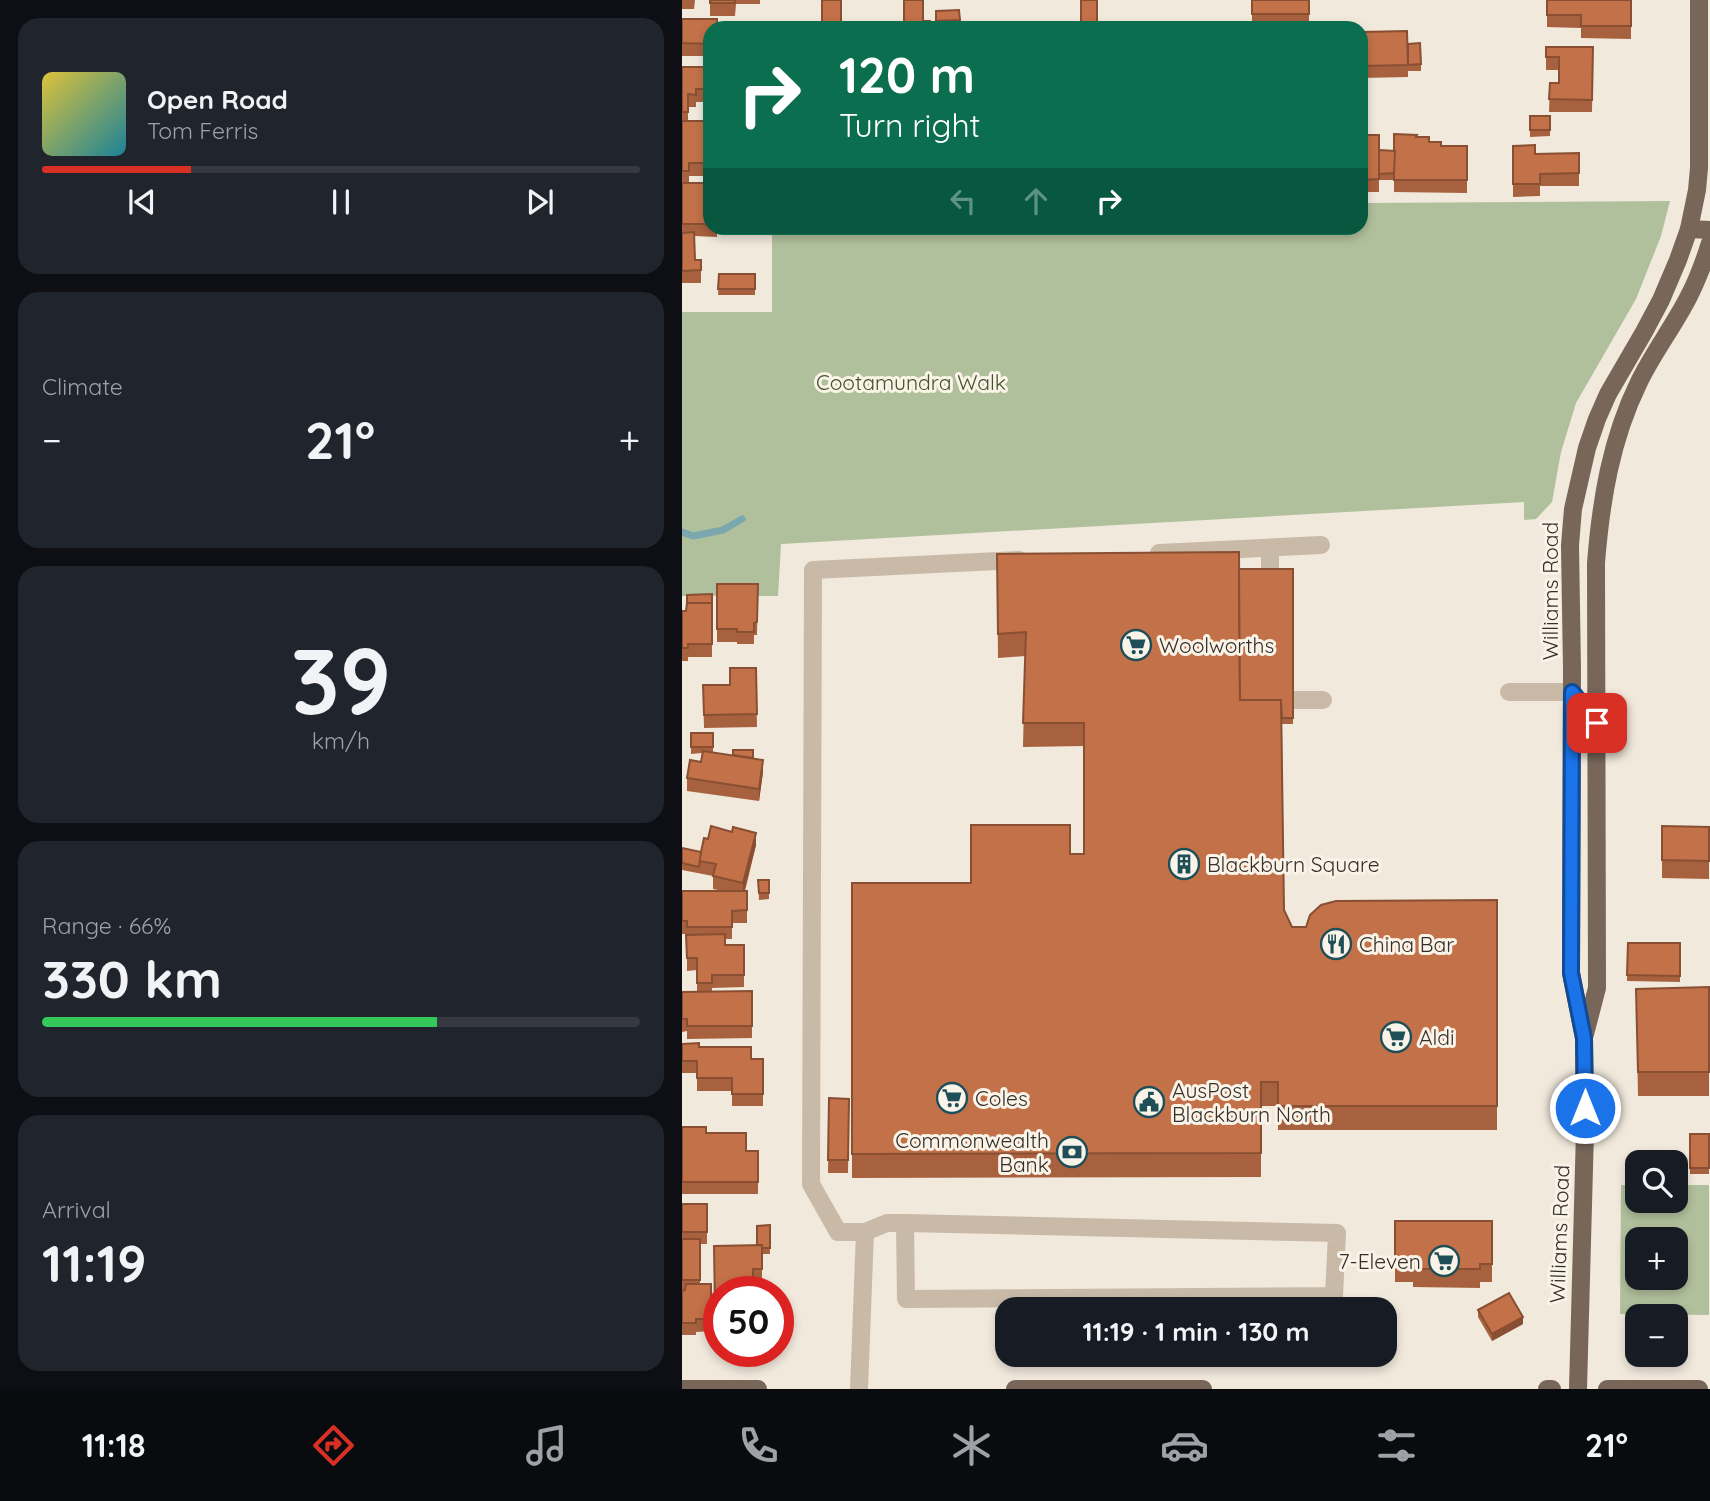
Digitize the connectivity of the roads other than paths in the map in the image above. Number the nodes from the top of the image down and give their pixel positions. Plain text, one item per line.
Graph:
1 (1699, 0) edge
2 (1704, 48) edge
3 (1704, 96) edge
4 (1704, 136) edge
5 (1703, 190) edge
6 (1689, 229) junction
7 (1709, 230) edge
8 (1709, 243) edge
9 (1321, 545) dead end
10 (1270, 548) junction
11 (1145, 554) edge
12 (1034, 559) edge
13 (1270, 576) edge
14 (1509, 692) dead end
15 (1572, 692) junction
16 (1293, 700) edge
17 (1323, 700) dead end
18 (1597, 723) junction
19 (1571, 810) junction
20 (1598, 810) junction
21 (1572, 911) junction
22 (1597, 911) junction
23 (1584, 1038) junction
24 (905, 1223) junction
25 (865, 1232) junction
26 (682, 1389) edge
27 (731, 1389) edge
28 (758, 1389) edge
29 (859, 1389) edge
30 (1015, 1389) edge
31 (1088, 1389) edge
32 (1203, 1389) edge
33 (1547, 1389) edge
34 (1552, 1389) edge
35 (1578, 1389) edge
36 (1607, 1389) edge
37 (1699, 1389) edge

1 - 2 main road, Williams Road
2 - 3 main road, Williams Road
3 - 4 main road, Williams Road
4 - 5 main road, Williams Road
5 - 6 main road, Williams Road
6 - 7 main road
6 - 15 main road, Williams Road
8 - 18 main road, Williams Road
9 - 10 lane
10 - 11 lane
10 - 13 lane
12 - 25 lane
14 - 15 lane
15 - 18 main road
15 - 19 main road, Williams Road
16 - 17 lane
18 - 20 main road, Williams Road
19 - 20 main road
19 - 21 main road, Williams Road
20 - 22 main road, Williams Road
21 - 22 main road
21 - 23 main road, Williams Road
22 - 23 main road, Williams Road
23 - 35 main road, Williams Road
24 - 24 lane
24 - 25 lane
25 - 29 lane
26 - 27 main road
27 - 28 main road
30 - 31 main road
31 - 32 main road
33 - 34 main road
36 - 37 main road

